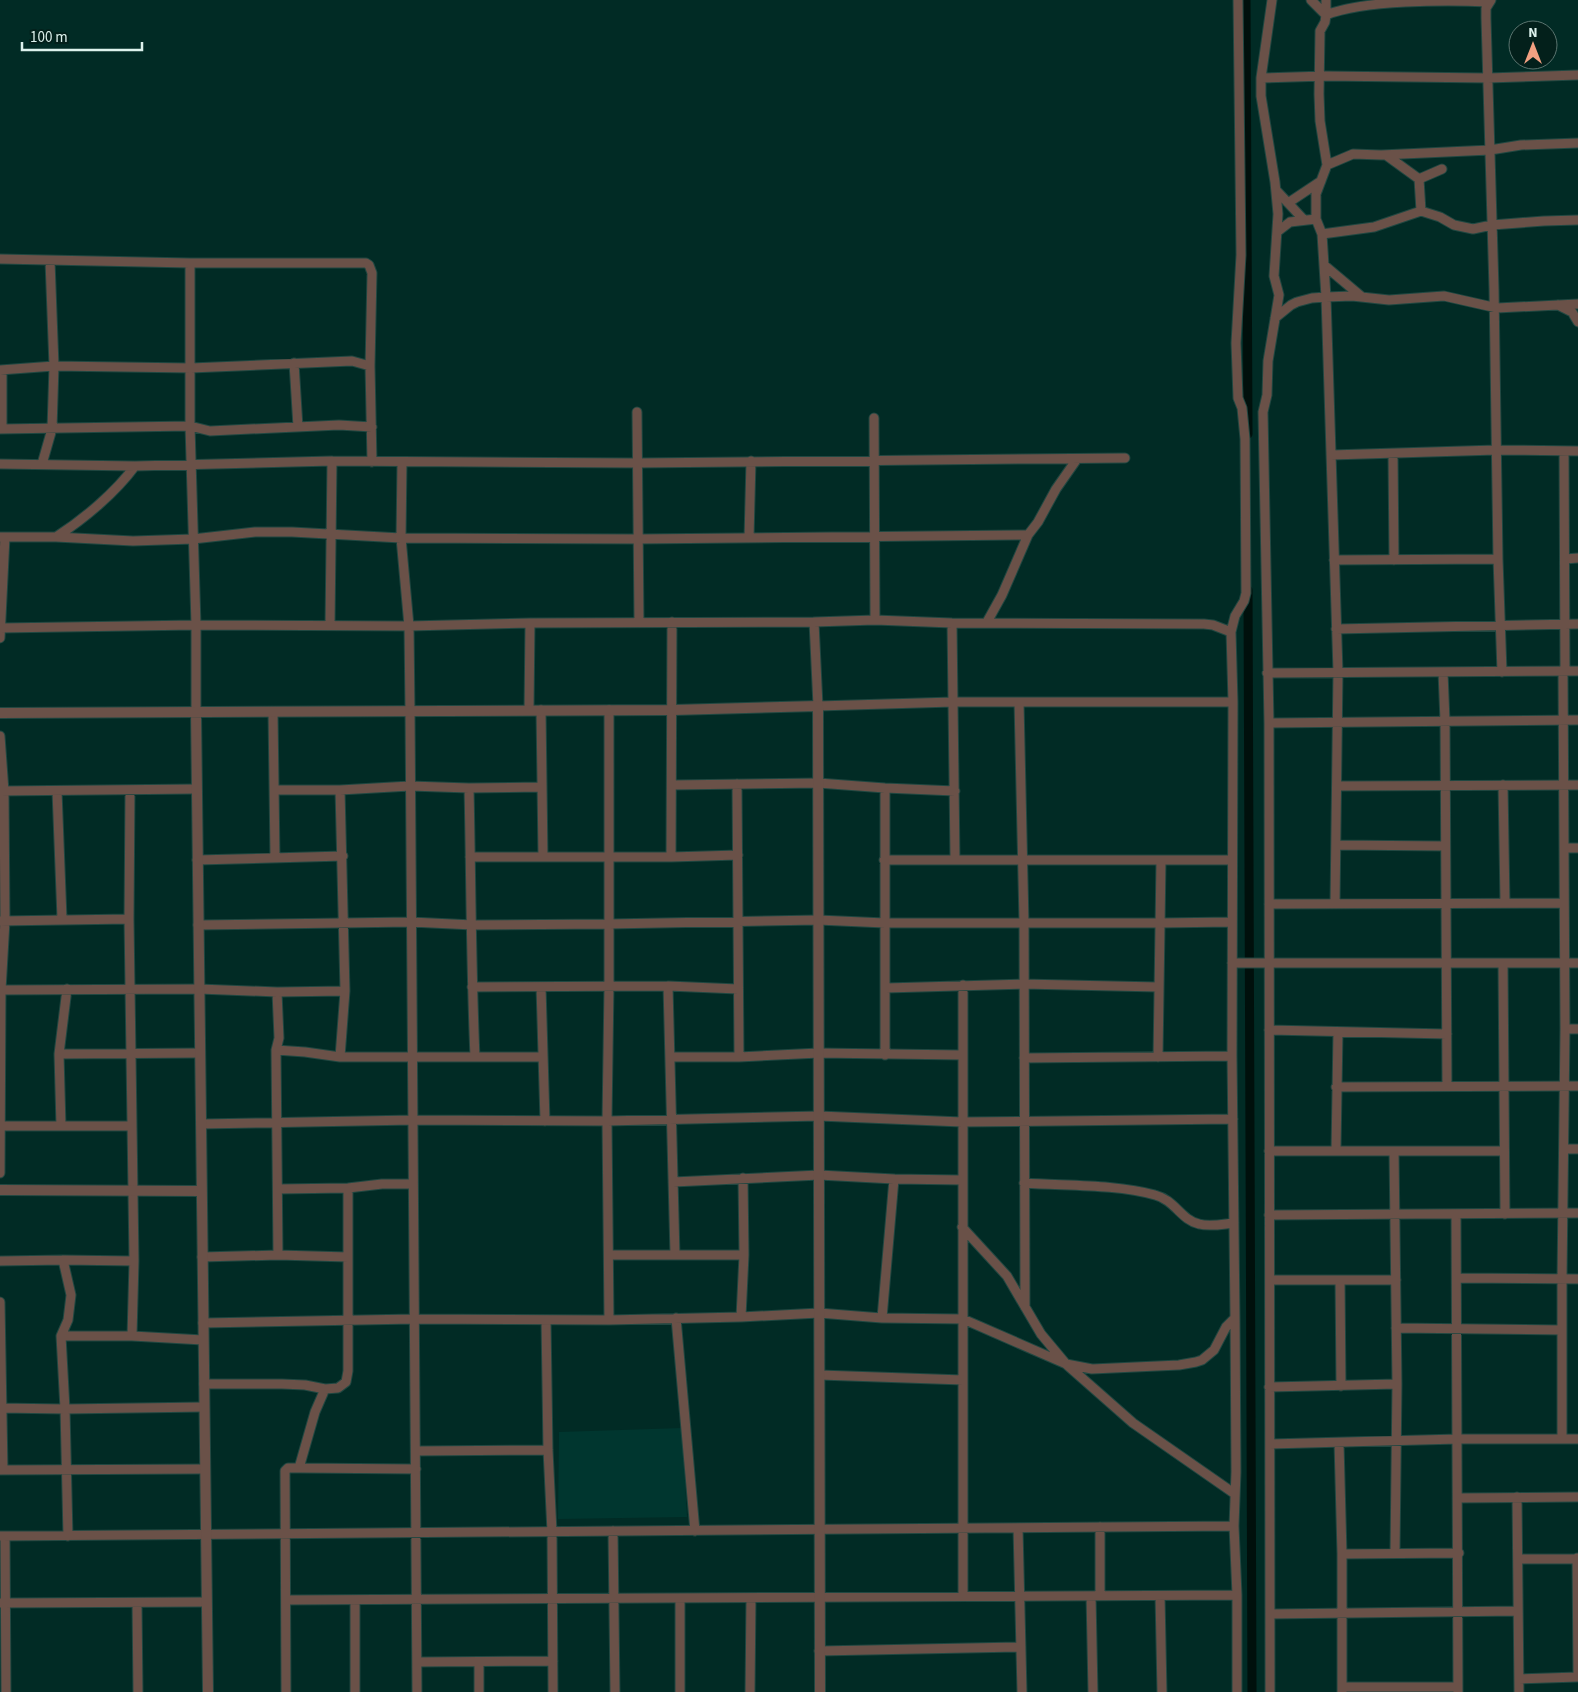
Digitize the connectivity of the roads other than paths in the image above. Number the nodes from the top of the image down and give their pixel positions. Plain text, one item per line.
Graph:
1 (1238, 0) edge
2 (1272, 0) edge
3 (1311, 0) edge
4 (1326, 0) edge
5 (1486, 1) edge
6 (1326, 15) junction
7 (1578, 75) edge
8 (1319, 77) junction
9 (1262, 78) junction
10 (1488, 78) junction
11 (1578, 143) edge
12 (1325, 146) junction
13 (1490, 150) junction
14 (1386, 155) junction
15 (1342, 158) junction
16 (1326, 165) junction
17 (1442, 169) dead end
18 (1419, 179) junction
19 (1321, 181) junction
20 (1276, 190) junction
21 (1288, 202) junction
22 (1421, 211) junction
23 (1316, 219) junction
24 (1304, 220) junction
25 (1578, 220) edge
26 (1492, 226) junction
27 (1277, 232) junction
28 (1322, 234) junction
29 (0, 259) edge
30 (50, 261) junction
31 (190, 262) junction
32 (1324, 265) junction
33 (1326, 297) junction
34 (1362, 297) junction
35 (1578, 304) edge
36 (1558, 305) junction
37 (1494, 308) junction
38 (1275, 318) junction
39 (1578, 322) edge
40 (294, 363) junction
41 (54, 366) junction
42 (370, 366) junction
43 (191, 368) junction
44 (1, 370) edge
45 (637, 412) dead end
46 (874, 418) dead end
47 (190, 426) junction
48 (298, 427) junction
49 (372, 427) junction
50 (1, 429) edge
51 (52, 429) junction
52 (1496, 450) junction
53 (1564, 451) junction
54 (1578, 451) edge
55 (1393, 454) junction
56 (1331, 455) junction
57 (1125, 458) dead end
58 (1077, 459) junction
59 (873, 460) junction
60 (332, 461) junction
61 (751, 461) junction
62 (372, 462) junction
63 (402, 462) junction
64 (637, 463) junction
65 (0, 464) edge
66 (42, 464) junction
67 (135, 466) junction
68 (191, 466) junction
69 (332, 534) junction
70 (1028, 535) junction
71 (875, 536) junction
72 (3, 537) edge
73 (56, 537) junction
74 (401, 538) junction
75 (638, 538) junction
76 (749, 538) junction
77 (193, 539) junction
78 (1565, 558) junction
79 (1578, 558) edge
80 (1498, 559) junction
81 (1334, 560) junction
82 (1394, 560) junction
83 (875, 620) junction
84 (639, 622) junction
85 (672, 622) junction
86 (814, 622) junction
87 (952, 622) junction
88 (988, 622) junction
89 (530, 623) junction
90 (196, 624) junction
91 (1566, 624) junction
92 (1578, 624) edge
93 (1499, 625) junction
94 (330, 626) junction
95 (409, 626) junction
96 (0, 628) edge
97 (1336, 629) junction
98 (1231, 632) junction
99 (0, 638) edge
100 (1564, 671) junction
101 (1578, 671) edge
102 (1338, 672) junction
103 (1443, 672) junction
104 (1502, 672) junction
105 (1267, 673) junction
106 (953, 702) junction
107 (1019, 702) junction
108 (1233, 702) junction
109 (818, 706) junction
110 (529, 710) junction
111 (541, 710) junction
112 (609, 710) junction
113 (673, 710) junction
114 (196, 712) junction
115 (273, 712) junction
116 (410, 712) junction
117 (0, 713) edge
118 (1562, 720) junction
119 (1578, 720) edge
120 (1337, 722) junction
121 (1445, 722) junction
122 (1269, 723) junction
123 (0, 736) edge
124 (818, 783) junction
125 (672, 784) junction
126 (737, 784) junction
127 (1445, 785) junction
128 (1503, 785) junction
129 (1563, 785) junction
130 (1578, 785) edge
131 (410, 786) junction
132 (1337, 786) junction
133 (541, 787) junction
134 (469, 788) junction
135 (885, 788) junction
136 (196, 789) junction
137 (130, 790) junction
138 (275, 790) junction
139 (340, 790) junction
140 (2, 791) edge
141 (57, 791) junction
142 (955, 791) junction
143 (1336, 845) junction
144 (1446, 846) junction
145 (1564, 848) junction
146 (1578, 848) edge
147 (738, 855) junction
148 (343, 856) junction
149 (609, 856) junction
150 (671, 856) junction
151 (470, 857) junction
152 (543, 857) junction
153 (275, 858) junction
154 (956, 859) junction
155 (1022, 859) junction
156 (197, 860) junction
157 (884, 860) junction
158 (1232, 860) junction
159 (1161, 861) junction
160 (1446, 903) junction
161 (1505, 903) junction
162 (1564, 903) junction
163 (1269, 904) junction
164 (1335, 904) junction
165 (62, 919) junction
166 (129, 919) junction
167 (818, 920) junction
168 (3, 921) edge
169 (411, 922) junction
170 (739, 922) junction
171 (1232, 922) junction
172 (885, 923) junction
173 (1024, 923) junction
174 (1159, 923) junction
175 (343, 924) junction
176 (609, 924) junction
177 (198, 925) junction
178 (473, 925) junction
179 (1232, 963) junction
180 (1503, 963) junction
181 (1564, 963) junction
182 (1578, 963) edge
183 (1269, 964) junction
184 (1446, 964) junction
185 (1023, 984) junction
186 (963, 985) junction
187 (609, 986) junction
188 (668, 986) junction
189 (472, 987) junction
190 (541, 987) junction
191 (1158, 987) junction
192 (886, 988) junction
193 (68, 989) junction
194 (130, 989) junction
195 (199, 989) junction
196 (738, 989) junction
197 (0, 990) edge
198 (345, 991) junction
199 (278, 992) junction
200 (1565, 1029) junction
201 (1269, 1030) junction
202 (1578, 1030) edge
203 (1338, 1032) junction
204 (1447, 1034) junction
205 (276, 1050) junction
206 (0, 1053) edge
207 (200, 1053) junction
208 (818, 1053) junction
209 (59, 1054) junction
210 (132, 1054) junction
211 (885, 1055) junction
212 (962, 1055) junction
213 (1232, 1056) junction
214 (340, 1057) junction
215 (412, 1057) junction
216 (475, 1057) junction
217 (544, 1057) junction
218 (671, 1057) junction
219 (739, 1057) junction
220 (1158, 1057) junction
221 (1024, 1058) junction
222 (1447, 1086) junction
223 (1504, 1086) junction
224 (1565, 1086) junction
225 (1578, 1086) edge
226 (1336, 1087) junction
227 (819, 1116) junction
228 (1233, 1119) junction
229 (413, 1120) junction
230 (672, 1120) junction
231 (1024, 1120) junction
232 (276, 1121) junction
233 (544, 1121) junction
234 (607, 1121) junction
235 (962, 1122) junction
236 (200, 1124) junction
237 (0, 1126) edge
238 (61, 1126) junction
239 (132, 1126) junction
240 (1565, 1149) junction
241 (1578, 1149) edge
242 (1336, 1150) junction
243 (1269, 1151) junction
244 (1394, 1151) junction
245 (1504, 1151) junction
246 (0, 1173) edge
247 (819, 1175) junction
248 (743, 1178) junction
249 (894, 1179) junction
250 (962, 1180) junction
251 (673, 1182) junction
252 (1024, 1183) junction
253 (413, 1184) junction
254 (348, 1188) junction
255 (278, 1189) junction
256 (0, 1190) edge
257 (133, 1191) junction
258 (201, 1191) junction
259 (1564, 1213) junction
260 (1578, 1213) edge
261 (1395, 1214) junction
262 (1456, 1214) junction
263 (1505, 1214) junction
264 (1270, 1216) junction
265 (1234, 1223) junction
266 (962, 1227) junction
267 (278, 1255) junction
268 (744, 1255) junction
269 (609, 1256) junction
270 (675, 1256) junction
271 (202, 1257) junction
272 (348, 1257) junction
273 (63, 1260) junction
274 (0, 1261) edge
275 (134, 1261) junction
276 (1457, 1278) junction
277 (1562, 1278) junction
278 (1578, 1279) edge
279 (1270, 1280) junction
280 (1340, 1280) junction
281 (1396, 1280) junction
282 (0, 1302) edge
283 (1025, 1307) junction
284 (820, 1313) junction
285 (741, 1317) junction
286 (676, 1318) junction
287 (882, 1318) junction
288 (963, 1318) junction
289 (1235, 1318) junction
290 (414, 1319) junction
291 (546, 1320) junction
292 (609, 1320) junction
293 (348, 1322) junction
294 (203, 1323) junction
295 (1396, 1328) junction
296 (1457, 1329) junction
297 (1562, 1330) junction
298 (61, 1336) junction
299 (132, 1336) junction
300 (203, 1340) junction
301 (1066, 1364) junction
302 (820, 1374) junction
303 (963, 1380) junction
304 (204, 1384) junction
305 (1397, 1384) junction
306 (1341, 1386) junction
307 (1270, 1387) junction
308 (325, 1389) junction
309 (204, 1407) junction
310 (1, 1408) edge
311 (65, 1409) junction
312 (1562, 1438) junction
313 (1578, 1438) edge
314 (1458, 1439) junction
315 (1395, 1442) junction
316 (1339, 1443) junction
317 (1270, 1444) junction
318 (548, 1450) junction
319 (416, 1451) junction
320 (299, 1468) junction
321 (205, 1469) junction
322 (416, 1469) junction
323 (2, 1470) edge
324 (67, 1470) junction
325 (1235, 1494) junction
326 (1517, 1497) junction
327 (1578, 1497) edge
328 (1458, 1498) junction
329 (1234, 1526) junction
330 (962, 1528) junction
331 (1018, 1528) junction
332 (1100, 1528) junction
333 (819, 1530) junction
334 (695, 1531) junction
335 (552, 1532) junction
336 (613, 1532) junction
337 (417, 1533) junction
338 (285, 1534) junction
339 (206, 1535) junction
340 (2, 1536) edge
341 (68, 1536) junction
342 (1394, 1552) junction
343 (1459, 1553) junction
344 (1342, 1554) junction
345 (1518, 1559) junction
346 (1577, 1559) edge
347 (1237, 1595) junction
348 (963, 1596) junction
349 (1020, 1596) junction
350 (1096, 1596) junction
351 (1160, 1596) junction
352 (819, 1597) junction
353 (615, 1598) junction
354 (680, 1598) junction
355 (751, 1598) junction
356 (553, 1599) junction
357 (286, 1600) junction
358 (355, 1600) junction
359 (417, 1600) junction
360 (206, 1602) junction
361 (3, 1603) edge
362 (137, 1603) junction
363 (1518, 1611) junction
364 (1459, 1612) junction
365 (1342, 1613) junction
366 (1270, 1614) junction
367 (1578, 1616) edge
368 (1021, 1647) junction
369 (819, 1651) junction
370 (553, 1661) junction
371 (417, 1662) junction
372 (479, 1662) junction
373 (1578, 1677) edge
374 (1518, 1679) junction
375 (1342, 1689) edge
376 (1458, 1689) edge
377 (6, 1692) edge
378 (138, 1692) edge
379 (208, 1692) edge
380 (286, 1692) edge
381 (355, 1692) edge
382 (417, 1692) edge
383 (479, 1692) edge
384 (553, 1692) edge
385 (615, 1692) edge
386 (680, 1692) edge
387 (750, 1692) edge
388 (820, 1692) edge
389 (1022, 1692) edge
390 (1094, 1692) edge
391 (1162, 1692) edge
392 (1237, 1692) edge
393 (1270, 1692) edge
394 (1519, 1692) edge

1 - 98 street
2 - 9 street
3 - 6 street
4 - 6 street
5 - 6 street
5 - 10 street
6 - 8 street
7 - 10 street
8 - 9 street
8 - 10 street
8 - 12 street
9 - 20 street
10 - 13 street
11 - 13 street
12 - 15 street
12 - 16 street
13 - 14 street
13 - 26 street
14 - 15 street
14 - 18 street
15 - 16 street
16 - 19 street
17 - 18 street
18 - 22 street
19 - 21 street
19 - 23 street
20 - 21 street
20 - 27 street
21 - 24 street
22 - 26 street
22 - 28 street
23 - 24 street
23 - 28 street
24 - 27 street
25 - 26 street
26 - 37 street
27 - 38 street
28 - 32 street
29 - 30 street
30 - 31 street
30 - 41 street
31 - 42 street
31 - 43 street
32 - 33 street
32 - 34 street
33 - 34 street
33 - 38 street
33 - 56 street
34 - 37 street
35 - 36 street
36 - 37 street
36 - 39 street
37 - 52 street
38 - 105 street
40 - 42 street
40 - 43 street
40 - 48 street
41 - 43 street
41 - 44 street
41 - 51 street
42 - 49 street
43 - 47 street
44 - 50 street
45 - 64 street
46 - 59 street
47 - 48 street
47 - 51 street
47 - 68 street
48 - 49 street
49 - 62 street
50 - 51 street
51 - 66 street
52 - 53 street
52 - 55 street
52 - 80 street
53 - 54 street
53 - 78 street
55 - 56 street
55 - 82 street
56 - 81 street
57 - 58 street
58 - 59 street
58 - 70 street
59 - 61 street
59 - 71 street
60 - 62 street
60 - 68 street
60 - 69 street
61 - 64 street
61 - 76 street
62 - 63 street
63 - 64 street
63 - 74 street
64 - 75 street
65 - 66 street
66 - 67 street
67 - 68 street
67 - 73 street
68 - 77 street
69 - 74 street
69 - 77 street
69 - 94 street
70 - 71 street
70 - 88 street
71 - 76 street
71 - 83 street
72 - 73 street
72 - 96 street
73 - 77 street
74 - 75 street
74 - 95 street
75 - 76 street
75 - 84 street
77 - 90 street
78 - 79 street
78 - 91 street
80 - 82 street
80 - 93 street
81 - 82 street
81 - 97 street
83 - 86 street
83 - 87 street
84 - 85 street
84 - 89 street
85 - 86 street
85 - 113 street
86 - 109 street
87 - 88 street
87 - 106 street
88 - 98 street
89 - 95 street
89 - 110 street
90 - 94 street
90 - 96 street
90 - 114 street
91 - 92 street
91 - 93 street
91 - 100 street
93 - 97 street
93 - 104 street
94 - 95 street
95 - 116 street
96 - 99 street
97 - 102 street
98 - 108 street
100 - 101 street
100 - 104 street
100 - 118 street
102 - 103 street
102 - 105 street
102 - 120 street
103 - 104 street
103 - 121 street
105 - 122 street
106 - 107 street
106 - 109 street
106 - 142 street
107 - 108 street
107 - 155 street
108 - 158 street
109 - 113 street
109 - 124 street
110 - 111 street
110 - 116 street
111 - 112 street
111 - 133 street
112 - 113 street
112 - 149 street
113 - 125 street
114 - 115 street
114 - 117 street
114 - 136 street
115 - 116 street
115 - 138 street
116 - 131 street
118 - 119 street
118 - 121 street
118 - 129 street
120 - 121 street
120 - 122 street
120 - 132 street
121 - 127 street
122 - 163 street
123 - 140 street
124 - 126 street
124 - 135 street
124 - 167 street
125 - 126 street
125 - 150 street
126 - 147 street
127 - 128 street
127 - 132 street
127 - 144 street
128 - 129 street
128 - 161 street
129 - 130 street
129 - 145 street
131 - 134 street
131 - 139 street
131 - 169 street
132 - 143 street
133 - 134 street
133 - 152 street
134 - 151 street
135 - 142 street
135 - 157 street
136 - 137 street
136 - 156 street
137 - 141 street
137 - 166 street
138 - 139 street
138 - 153 street
139 - 148 street
140 - 141 street
140 - 168 street
141 - 165 street
142 - 154 street
143 - 144 street
143 - 164 street
144 - 160 street
145 - 146 street
145 - 162 street
147 - 150 street
147 - 170 street
148 - 153 street
148 - 175 street
149 - 150 street
149 - 152 street
149 - 176 street
151 - 152 street
151 - 178 street
153 - 156 street
154 - 155 street
154 - 157 street
155 - 159 street
155 - 173 street
156 - 177 street
157 - 172 street
158 - 159 street
158 - 171 street
159 - 174 street
160 - 161 street
160 - 164 street
160 - 184 street
161 - 162 street
162 - 181 street
163 - 164 street
163 - 183 street
165 - 166 street
165 - 168 street
166 - 194 street
167 - 170 street
167 - 172 street
167 - 208 street
168 - 197 street
169 - 175 street
169 - 178 street
169 - 215 street
170 - 176 street
170 - 196 street
171 - 174 street
171 - 179 street
172 - 173 street
172 - 192 street
173 - 174 street
173 - 185 street
174 - 191 street
175 - 177 street
175 - 198 street
176 - 178 street
176 - 187 street
177 - 195 street
178 - 189 street
179 - 183 street
179 - 213 street
180 - 181 street
180 - 184 street
180 - 223 street
181 - 182 street
181 - 200 street
183 - 184 street
183 - 201 street
184 - 204 street
185 - 186 street
185 - 191 street
185 - 221 street
186 - 192 street
186 - 212 street
187 - 188 street
187 - 190 street
187 - 234 street
188 - 196 street
188 - 218 street
189 - 190 street
189 - 216 street
190 - 217 street
191 - 220 street
192 - 211 street
193 - 194 street
193 - 197 street
193 - 209 street
194 - 195 street
194 - 210 street
195 - 199 street
195 - 207 street
196 - 219 street
197 - 206 street
198 - 199 street
198 - 214 street
199 - 205 street
200 - 202 street
200 - 224 street
201 - 203 street
201 - 243 street
203 - 204 street
203 - 226 street
204 - 222 street
205 - 214 street
205 - 232 street
206 - 237 street
207 - 210 street
207 - 236 street
208 - 211 street
208 - 219 street
208 - 227 street
209 - 210 street
209 - 238 street
210 - 239 street
211 - 212 street
212 - 235 street
213 - 220 street
213 - 228 street
214 - 215 street
215 - 216 street
215 - 229 street
216 - 217 street
217 - 233 street
218 - 219 street
218 - 230 street
220 - 221 street
221 - 231 street
222 - 223 street
222 - 226 street
223 - 224 street
223 - 245 street
224 - 225 street
224 - 240 street
226 - 242 street
227 - 230 street
227 - 235 street
227 - 247 street
228 - 231 street
228 - 265 street
229 - 232 street
229 - 233 street
229 - 253 street
230 - 234 street
230 - 251 street
231 - 235 street
231 - 252 street
232 - 236 street
232 - 255 street
233 - 234 street
234 - 269 street
235 - 250 street
236 - 258 street
237 - 238 street
237 - 246 street
238 - 239 street
239 - 257 street
240 - 241 street
240 - 259 street
242 - 243 street
242 - 244 street
243 - 264 street
244 - 245 street
244 - 261 street
245 - 263 street
247 - 248 street
247 - 249 street
247 - 284 street
248 - 251 street
248 - 268 street
249 - 250 street
249 - 287 street
250 - 266 street
251 - 270 street
252 - 265 street
252 - 283 street
253 - 254 street
253 - 290 street
254 - 255 street
254 - 272 street
255 - 267 street
256 - 257 street
257 - 258 street
257 - 275 street
258 - 271 street
259 - 260 street
259 - 263 street
259 - 277 street
261 - 262 street
261 - 264 street
261 - 281 street
262 - 263 street
262 - 276 street
264 - 279 street
265 - 289 street
266 - 283 street
266 - 288 street
267 - 271 street
267 - 272 street
268 - 270 street
268 - 285 street
269 - 270 street
269 - 292 street
271 - 294 street
272 - 293 street
273 - 274 street
273 - 275 street
273 - 298 street
275 - 299 street
276 - 277 street
276 - 296 street
277 - 278 street
277 - 297 street
279 - 280 street
279 - 307 street
280 - 281 street
280 - 306 street
281 - 295 street
282 - 310 street
283 - 301 street
284 - 285 street
284 - 287 street
284 - 302 street
285 - 286 street
286 - 292 street
286 - 334 street
287 - 288 street
288 - 301 street
288 - 303 street
289 - 301 street
289 - 325 street
290 - 291 street
290 - 293 street
290 - 319 street
291 - 292 street
291 - 318 street
293 - 294 street
293 - 308 street
294 - 300 street
295 - 296 street
295 - 305 street
296 - 297 street
296 - 314 street
297 - 312 street
298 - 299 street
298 - 311 street
299 - 300 street
300 - 304 street
301 - 325 street
302 - 303 street
302 - 333 street
303 - 330 street
304 - 308 street
304 - 309 street
305 - 306 street
305 - 315 street
306 - 307 street
307 - 317 street
308 - 320 street
309 - 311 street
309 - 321 street
310 - 311 street
310 - 323 street
311 - 324 street
312 - 313 street
312 - 314 street
314 - 315 street
314 - 328 street
315 - 316 street
315 - 342 street
316 - 317 street
316 - 344 street
317 - 366 street
318 - 319 street
318 - 335 street
319 - 322 street
320 - 322 street
320 - 338 street
321 - 324 street
321 - 339 street
322 - 337 street
323 - 324 street
324 - 341 street
325 - 329 street
326 - 327 street
326 - 328 street
326 - 345 street
328 - 343 street
329 - 332 street
329 - 347 street
330 - 331 street
330 - 333 street
330 - 348 street
331 - 332 street
331 - 349 street
332 - 350 street
333 - 334 street
333 - 352 street
334 - 336 street
335 - 336 street
335 - 337 street
335 - 356 street
336 - 353 street
337 - 338 street
337 - 359 street
338 - 339 street
338 - 357 street
339 - 341 street
339 - 360 street
340 - 341 street
340 - 361 street
342 - 343 street
342 - 344 street
343 - 364 street
344 - 365 street
345 - 346 street
345 - 363 street
346 - 367 street
347 - 351 street
347 - 392 street
348 - 349 street
348 - 352 street
349 - 350 street
349 - 368 street
350 - 351 street
350 - 390 street
351 - 391 street
352 - 355 street
352 - 369 street
353 - 354 street
353 - 356 street
353 - 385 street
354 - 355 street
354 - 386 street
355 - 387 street
356 - 359 street
356 - 370 street
357 - 358 street
357 - 380 street
358 - 359 street
358 - 381 street
359 - 371 street
360 - 362 street
360 - 379 street
361 - 362 street
361 - 377 street
362 - 378 street
363 - 364 street
363 - 374 street
364 - 365 street
364 - 376 street
365 - 366 street
365 - 375 street
366 - 393 street
367 - 373 street
368 - 369 street
368 - 389 street
369 - 388 street
370 - 372 street
370 - 384 street
371 - 372 street
371 - 382 street
372 - 383 street
373 - 374 street
374 - 394 street
375 - 376 street

